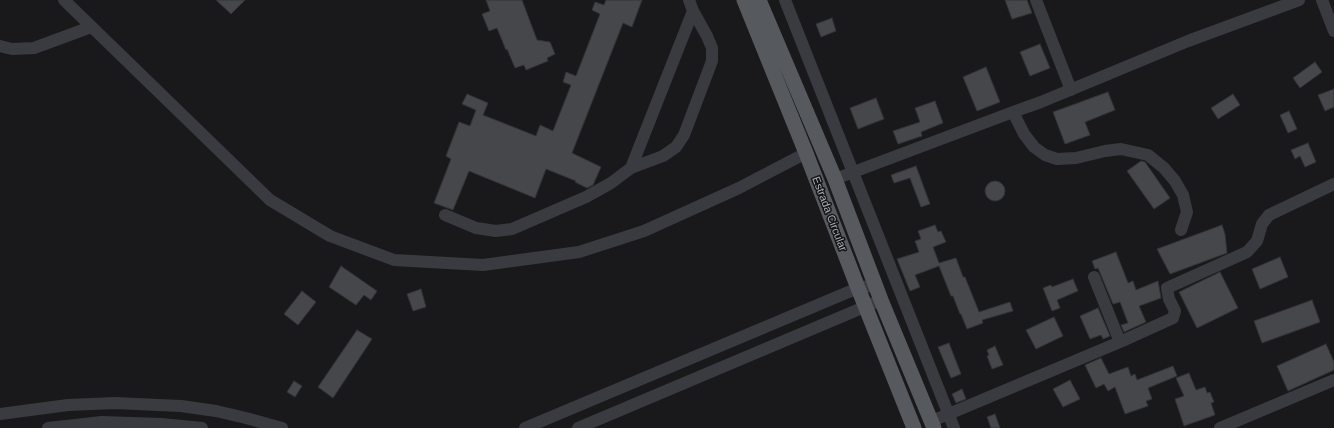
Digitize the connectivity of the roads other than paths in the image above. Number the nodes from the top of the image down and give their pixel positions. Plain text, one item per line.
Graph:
1 (64, 0) edge
2 (744, 0) edge
3 (759, 0) edge
4 (785, 0) edge
5 (1036, 0) edge
6 (1299, 0) edge
7 (1322, 0) edge
8 (691, 5) edge
9 (90, 27) junction
10 (1334, 30) edge
11 (0, 46) edge
12 (1071, 90) junction
13 (1013, 112) junction
14 (806, 153) junction
15 (631, 168) junction
16 (853, 172) junction
17 (835, 179) junction
18 (1334, 184) edge
19 (445, 214) dead end
20 (1181, 230) dead end
21 (1094, 277) dead end
22 (876, 285) junction
23 (858, 288) junction
24 (882, 300) junction
25 (865, 307) junction
26 (1120, 342) junction
27 (1334, 380) edge
28 (0, 414) edge
29 (948, 414) junction
30 (933, 425) edge
31 (48, 428) edge
32 (202, 428) edge
33 (282, 428) edge
34 (525, 428) edge
35 (578, 428) edge
36 (914, 428) edge
37 (954, 428) edge
38 (1220, 428) edge

1 - 9 street
2 - 14 main road, Estrada Circular
3 - 17 main road
4 - 16 street
5 - 12 street
6 - 12 street
7 - 10 street
8 - 15 street
8 - 15 street
9 - 11 street
9 - 14 street
12 - 13 street
13 - 16 street
13 - 20 street
14 - 23 main road, Estrada Circular
15 - 19 street
16 - 17 street
16 - 29 street
17 - 22 main road
18 - 26 street
21 - 26 street
22 - 23 street
22 - 24 main road
23 - 25 main road, Estrada Circular
23 - 34 street
24 - 25 street
24 - 30 main road
25 - 35 street
25 - 36 main road, Estrada Circular
26 - 29 street
27 - 38 street
28 - 33 street
29 - 30 street
29 - 37 street
31 - 32 street

